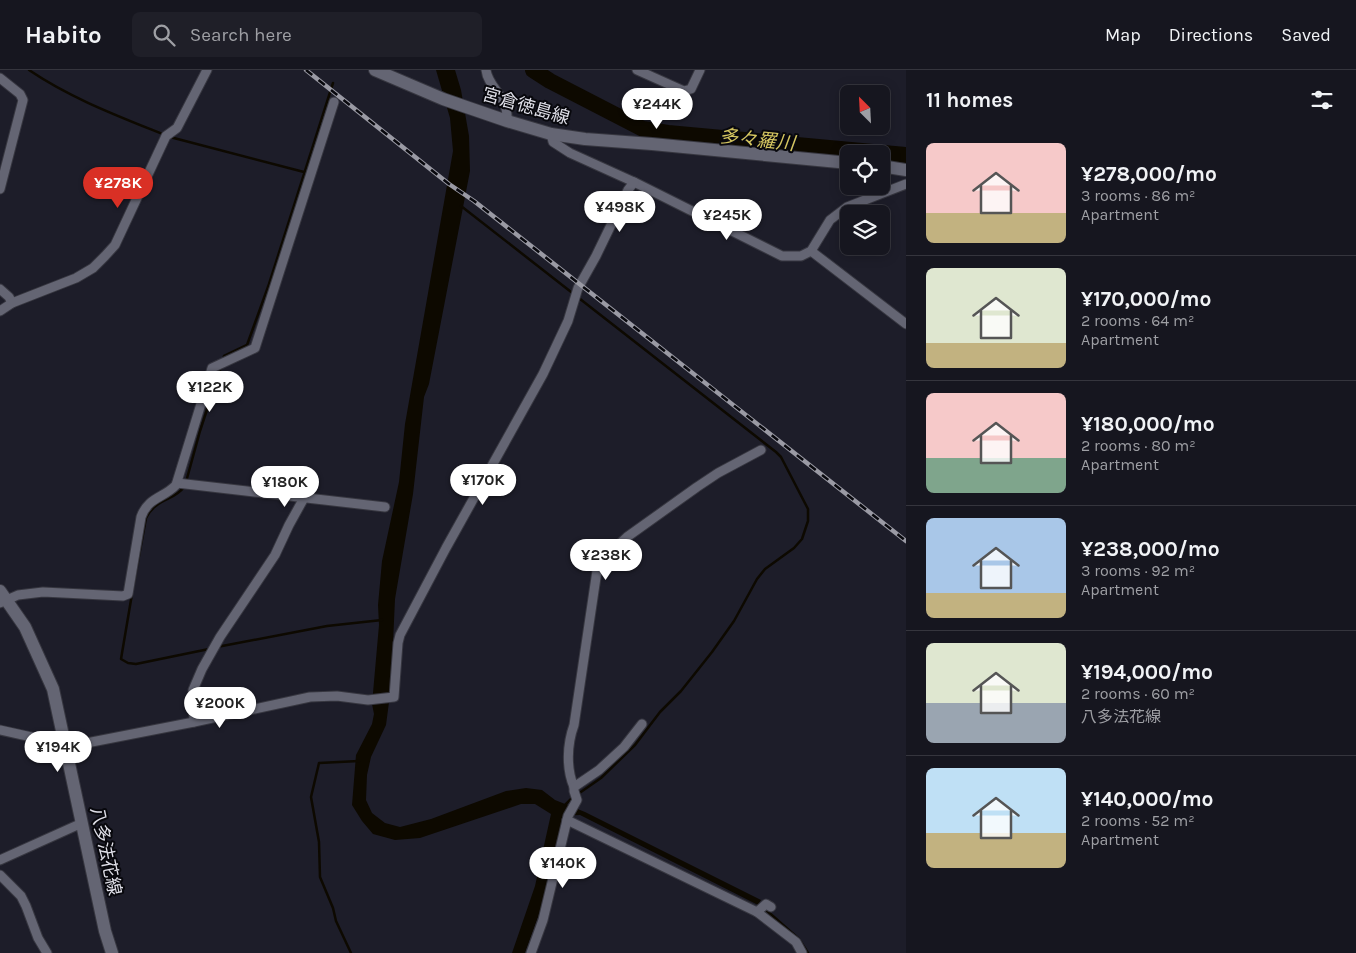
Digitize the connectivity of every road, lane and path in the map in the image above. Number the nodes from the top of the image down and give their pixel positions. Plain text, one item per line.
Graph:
1 (207, 70) edge
2 (375, 70) edge
3 (486, 70) edge
4 (637, 70) edge
5 (700, 70) edge
6 (0, 78) edge
7 (334, 102) dead end
8 (507, 121) junction
9 (550, 134) junction
10 (840, 162) edge
11 (890, 167) edge
12 (906, 170) edge
13 (634, 182) junction
14 (906, 184) edge
15 (0, 189) edge
16 (811, 251) junction
17 (0, 289) edge
18 (12, 303) junction
19 (0, 311) edge
20 (906, 324) edge
21 (761, 450) dead end
22 (182, 484) junction
23 (304, 498) junction
24 (385, 507) dead end
25 (2, 598) edge
26 (194, 722) junction
27 (642, 724) dead end
28 (0, 730) edge
29 (65, 744) junction
30 (575, 792) junction
31 (569, 815) junction
32 (82, 823) junction
33 (0, 860) edge
34 (0, 875) edge
35 (47, 953) edge
36 (112, 953) edge
37 (530, 953) edge
38 (802, 953) edge

1 - 18 street
2 - 8 main road, 宮倉徳島線
3 - 8 street
4 - 5 street
6 - 15 street
7 - 22 street
8 - 9 main road, 宮倉徳島線
9 - 10 main road, 宮倉徳島線
9 - 13 street
11 - 12 main road
13 - 16 street
13 - 26 street
14 - 16 street
16 - 20 street
17 - 18 street
18 - 19 street
21 - 30 street
22 - 23 street
22 - 25 street
23 - 24 street
23 - 26 street
25 - 29 main road, 八多法花線
26 - 29 street
27 - 30 street
28 - 29 street
29 - 32 main road, 八多法花線
30 - 31 street
31 - 37 street
31 - 38 street
32 - 33 street
32 - 36 main road, 八多法花線
34 - 35 street

